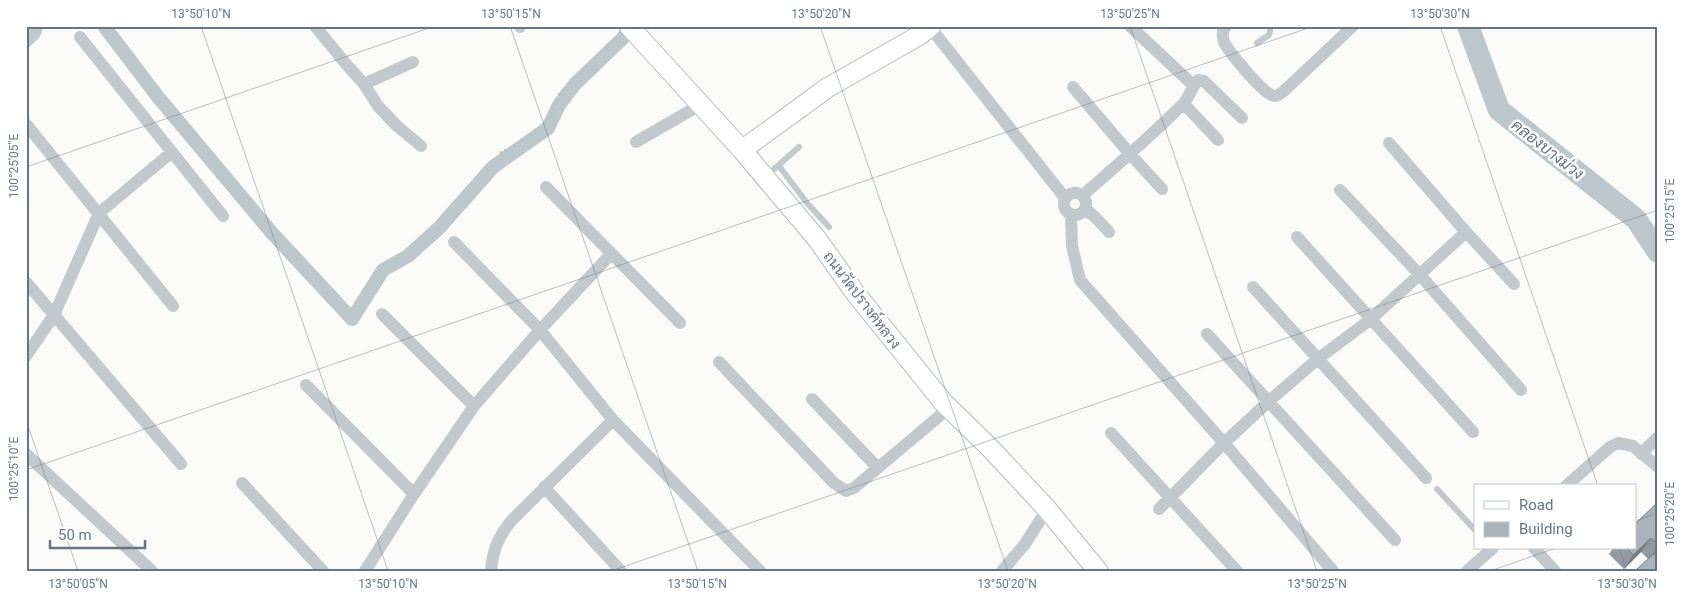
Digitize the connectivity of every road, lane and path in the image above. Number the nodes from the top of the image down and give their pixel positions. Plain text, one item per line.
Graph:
1 (36, 26) edge
2 (315, 26) edge
3 (931, 26) edge
4 (1130, 26) edge
5 (1226, 26) edge
6 (1271, 26) edge
7 (1353, 26) edge
8 (627, 28) edge
9 (80, 37) dead end
10 (26, 42) edge
11 (1257, 43) dead end
12 (412, 62) dead end
13 (364, 84) junction
14 (1194, 85) junction
15 (1073, 87) dead end
16 (1184, 104) junction
17 (700, 105) junction
18 (1242, 118) dead end
19 (26, 124) edge
20 (1218, 140) dead end
21 (636, 142) dead end
22 (1390, 143) dead end
23 (421, 146) dead end
24 (799, 147) dead end
25 (742, 150) junction
26 (172, 152) junction
27 (500, 153) dead end
28 (1130, 154) junction
29 (772, 172) junction
30 (546, 187) dead end
31 (1162, 189) dead end
32 (1340, 190) dead end
33 (1082, 195) junction
34 (1065, 198) junction
35 (1085, 209) junction
36 (99, 213) junction
37 (1071, 215) junction
38 (222, 216) dead end
39 (829, 227) dead end
40 (1109, 232) dead end
41 (1466, 232) junction
42 (1297, 237) dead end
43 (454, 242) dead end
44 (611, 254) junction
45 (1420, 274) junction
46 (26, 282) edge
47 (1514, 284) dead end
48 (1253, 287) dead end
49 (173, 306) dead end
50 (382, 314) dead end
51 (54, 315) junction
52 (1371, 319) junction
53 (680, 323) dead end
54 (540, 330) junction
55 (1207, 334) dead end
56 (26, 356) edge
57 (1319, 358) junction
58 (719, 362) dead end
59 (306, 386) dead end
60 (1521, 390) dead end
61 (812, 399) dead end
62 (1268, 402) junction
63 (474, 406) junction
64 (949, 408) junction
65 (613, 420) junction
66 (1473, 432) dead end
67 (1111, 433) dead end
68 (1658, 437) edge
69 (1224, 443) junction
70 (26, 454) edge
71 (1641, 454) junction
72 (181, 464) dead end
73 (1658, 466) edge
74 (878, 468) junction
75 (1426, 478) dead end
76 (242, 483) dead end
77 (1568, 484) edge
78 (544, 488) junction
79 (1437, 490) dead end
80 (414, 494) junction
81 (1170, 498) junction
82 (1047, 509) junction
83 (1159, 509) dead end
84 (1474, 529) edge
85 (1395, 540) dead end
86 (1491, 550) edge
87 (1536, 550) edge
88 (152, 571) edge
89 (323, 571) edge
90 (365, 571) edge
91 (490, 571) edge
92 (621, 571) edge
93 (760, 571) edge
94 (1002, 571) edge
95 (1098, 571) edge
96 (1237, 571) edge
97 (1333, 571) edge
98 (1467, 571) edge
99 (1555, 571) edge

1 - 10 street
2 - 13 street
3 - 25 street
3 - 34 street
4 - 14 street
5 - 7 street
6 - 11 lane
8 - 17 street, ถนนวัดปรางค์หลวง
8 - 27 path
9 - 26 street
12 - 13 street
13 - 23 street
14 - 16 street
14 - 18 street
15 - 28 street
16 - 20 street
16 - 28 street
17 - 21 street
17 - 25 street, ถนนวัดปรางค์หลวง
19 - 36 street
22 - 41 street
24 - 29 lane
25 - 29 street, ถนนวัดปรางค์หลวง
26 - 36 street
26 - 38 street
28 - 31 street
28 - 33 street
29 - 39 lane
29 - 64 street, ถนนวัดปรางค์หลวง
30 - 44 street
32 - 45 street
33 - 34 street
33 - 35 street
34 - 37 street
35 - 37 street
35 - 40 street
36 - 49 street
36 - 51 street
37 - 69 street
41 - 45 street
41 - 47 street
42 - 52 street
43 - 54 street
44 - 53 street
44 - 54 street
45 - 52 street
45 - 60 street
46 - 51 street
48 - 57 street
50 - 63 street
51 - 56 street
51 - 72 street
52 - 57 street
52 - 66 street
54 - 63 street
54 - 65 street
55 - 62 street
57 - 62 street
57 - 75 street
58 - 74 street
59 - 80 street
61 - 74 street
62 - 69 street
62 - 85 street
63 - 80 street
64 - 74 street
64 - 82 street, ถนนวัดปรางค์หลวง
65 - 78 street
65 - 93 street
67 - 81 street
68 - 71 street
69 - 81 street
69 - 97 street
70 - 88 street
71 - 73 street
71 - 77 street
76 - 89 street
78 - 91 street
78 - 92 street
79 - 84 lane
80 - 90 street
81 - 83 street
81 - 96 street
82 - 94 street
82 - 95 street, ถนนวัดปรางค์หลวง
86 - 98 street
87 - 99 street

